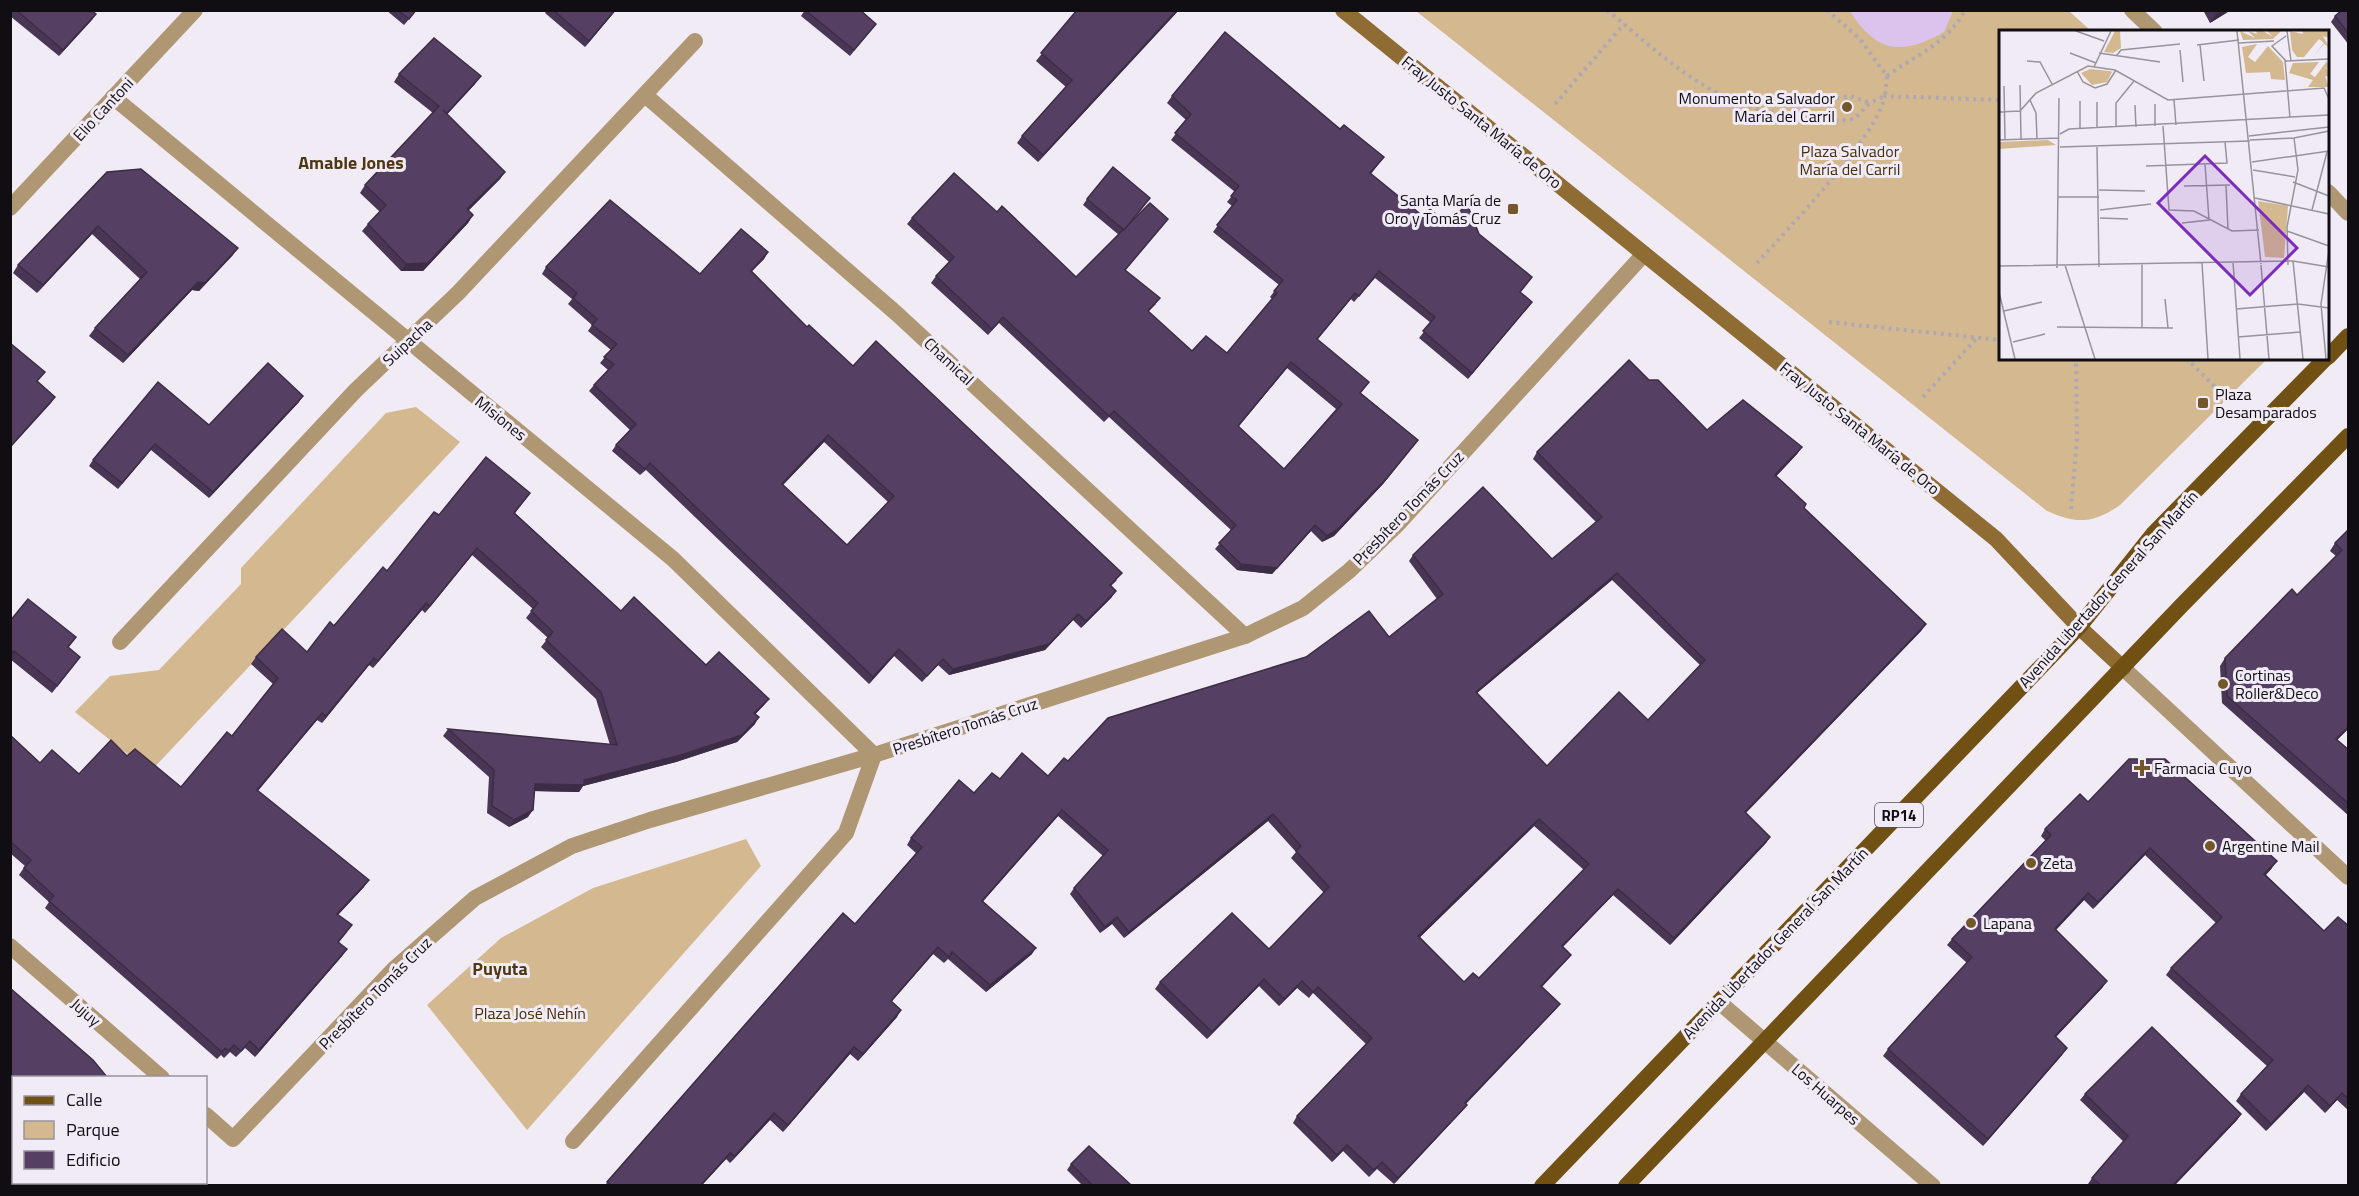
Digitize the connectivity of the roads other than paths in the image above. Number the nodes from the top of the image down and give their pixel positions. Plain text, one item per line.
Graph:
1 (195, 10) edge
2 (1343, 10) edge
3 (2132, 10) edge
4 (2153, 30) edge
5 (694, 41) dead end
6 (645, 95) junction
7 (114, 97) junction
8 (2329, 193) edge
9 (10, 208) edge
10 (2349, 213) edge
11 (1644, 254) junction
12 (2349, 336) edge
13 (407, 342) junction
14 (2329, 356) edge
15 (2325, 360) edge
16 (2349, 435) edge
17 (2079, 627) junction
18 (1245, 636) junction
19 (120, 642) dead end
20 (2123, 668) junction
21 (874, 754) junction
22 (2349, 877) edge
23 (10, 946) edge
24 (1719, 1002) junction
25 (1765, 1041) junction
26 (161, 1076) edge
27 (207, 1116) edge
28 (573, 1140) dead end
29 (1542, 1185) edge
30 (1626, 1185) edge
31 (1933, 1185) edge

1 - 7 street, Elio Cantoni
2 - 11 main road, Fray Justo Santa María de Oro
3 - 4 street
5 - 6 street, Suipacha
6 - 13 street, Suipacha
6 - 18 street, Chamical
7 - 9 street, Elio Cantoni
7 - 13 street, Misiones
8 - 10 street
11 - 17 main road, Fray Justo Santa María de Oro
11 - 18 street, Presbítero Tomás Cruz
12 - 14 main road, Avenida Libertador General San Martín / RP14
13 - 19 street, Suipacha
13 - 21 street, Misiones
15 - 17 main road, Avenida Libertador General San Martín / RP14
16 - 20 main road
17 - 20 main road, Fray Justo Santa María de Oro
17 - 24 main road, Avenida Libertador General San Martín / RP14
18 - 21 street, Presbítero Tomás Cruz
20 - 22 street, Fray Justo Santa María de Oro
20 - 25 main road
21 - 27 street, Presbítero Tomás Cruz
21 - 28 street, Presbítero Tomás Cruz
23 - 26 street, Jujuy
24 - 25 street, Los Huarpes
24 - 29 main road, Avenida Libertador General San Martín / RP14
25 - 30 main road
25 - 31 street, Los Huarpes

